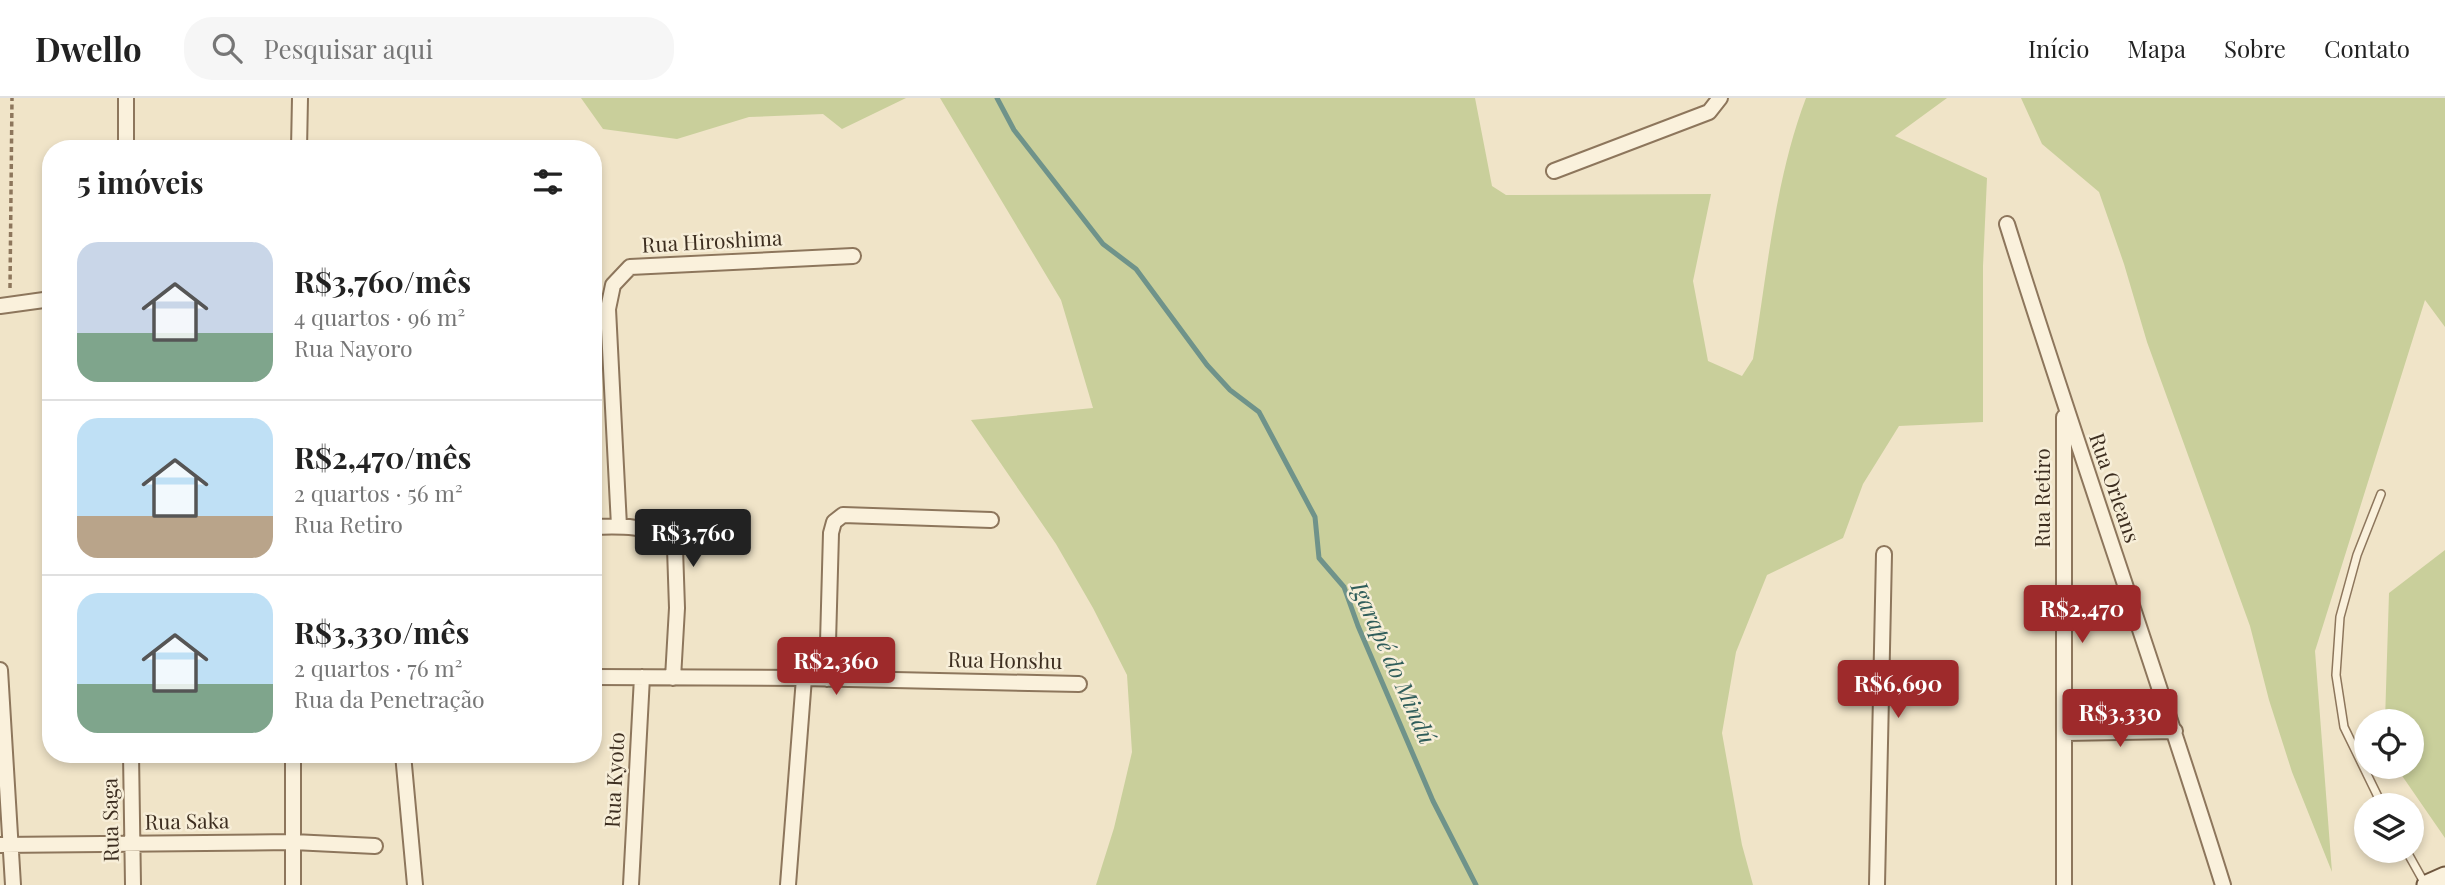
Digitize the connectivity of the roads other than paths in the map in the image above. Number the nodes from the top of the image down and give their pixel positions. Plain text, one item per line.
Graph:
1 (126, 98) edge
2 (300, 98) edge
3 (1720, 98) edge
4 (125, 140) edge
5 (299, 140) edge
6 (1553, 171) dead end
7 (2007, 223) dead end
8 (853, 256) dead end
9 (42, 300) edge
10 (5, 305) edge
11 (2064, 405) junction
12 (2381, 494) dead end
13 (991, 520) dead end
14 (619, 526) junction
15 (602, 527) edge
16 (1884, 554) dead end
17 (0, 670) edge
18 (602, 677) edge
19 (642, 677) junction
20 (673, 678) junction
21 (804, 678) junction
22 (827, 679) junction
23 (1079, 684) dead end
24 (2175, 731) junction
25 (2064, 733) junction
26 (131, 763) edge
27 (293, 763) edge
28 (404, 763) edge
29 (2376, 793) edge
30 (293, 842) junction
31 (132, 844) junction
32 (5, 845) edge
33 (375, 846) dead end
34 (2413, 863) edge
35 (2445, 877) edge
36 (13, 885) edge
37 (133, 885) edge
38 (293, 885) edge
39 (415, 885) edge
40 (631, 885) edge
41 (788, 885) edge
42 (1877, 885) edge
43 (2064, 885) edge
44 (2223, 885) edge
45 (2426, 885) edge

1 - 4 street
2 - 5 street
3 - 6 street
7 - 11 street, Rua Orleans
8 - 14 street, Rua Hiroshima
9 - 10 street
11 - 24 street, Rua Orleans
11 - 25 street, Rua Retiro
12 - 29 lane
13 - 22 street
14 - 15 street
14 - 20 street
16 - 42 street
17 - 32 street
18 - 19 street, Rua Honshu
19 - 20 street, Rua Honshu
19 - 40 street, Rua Kyoto
20 - 21 street, Rua Honshu
21 - 22 street, Rua Honshu
21 - 41 street
22 - 23 street, Rua Honshu
24 - 25 street
24 - 44 street, Rua Orleans
25 - 43 street, Rua Retiro
26 - 31 street, Rua Saga
27 - 30 street
28 - 39 street
30 - 31 street, Rua Saka
30 - 33 street, Rua Saka
30 - 38 street
31 - 32 street, Rua Saka
31 - 37 street, Rua Saga
32 - 36 street
34 - 45 lane
35 - 45 main road

